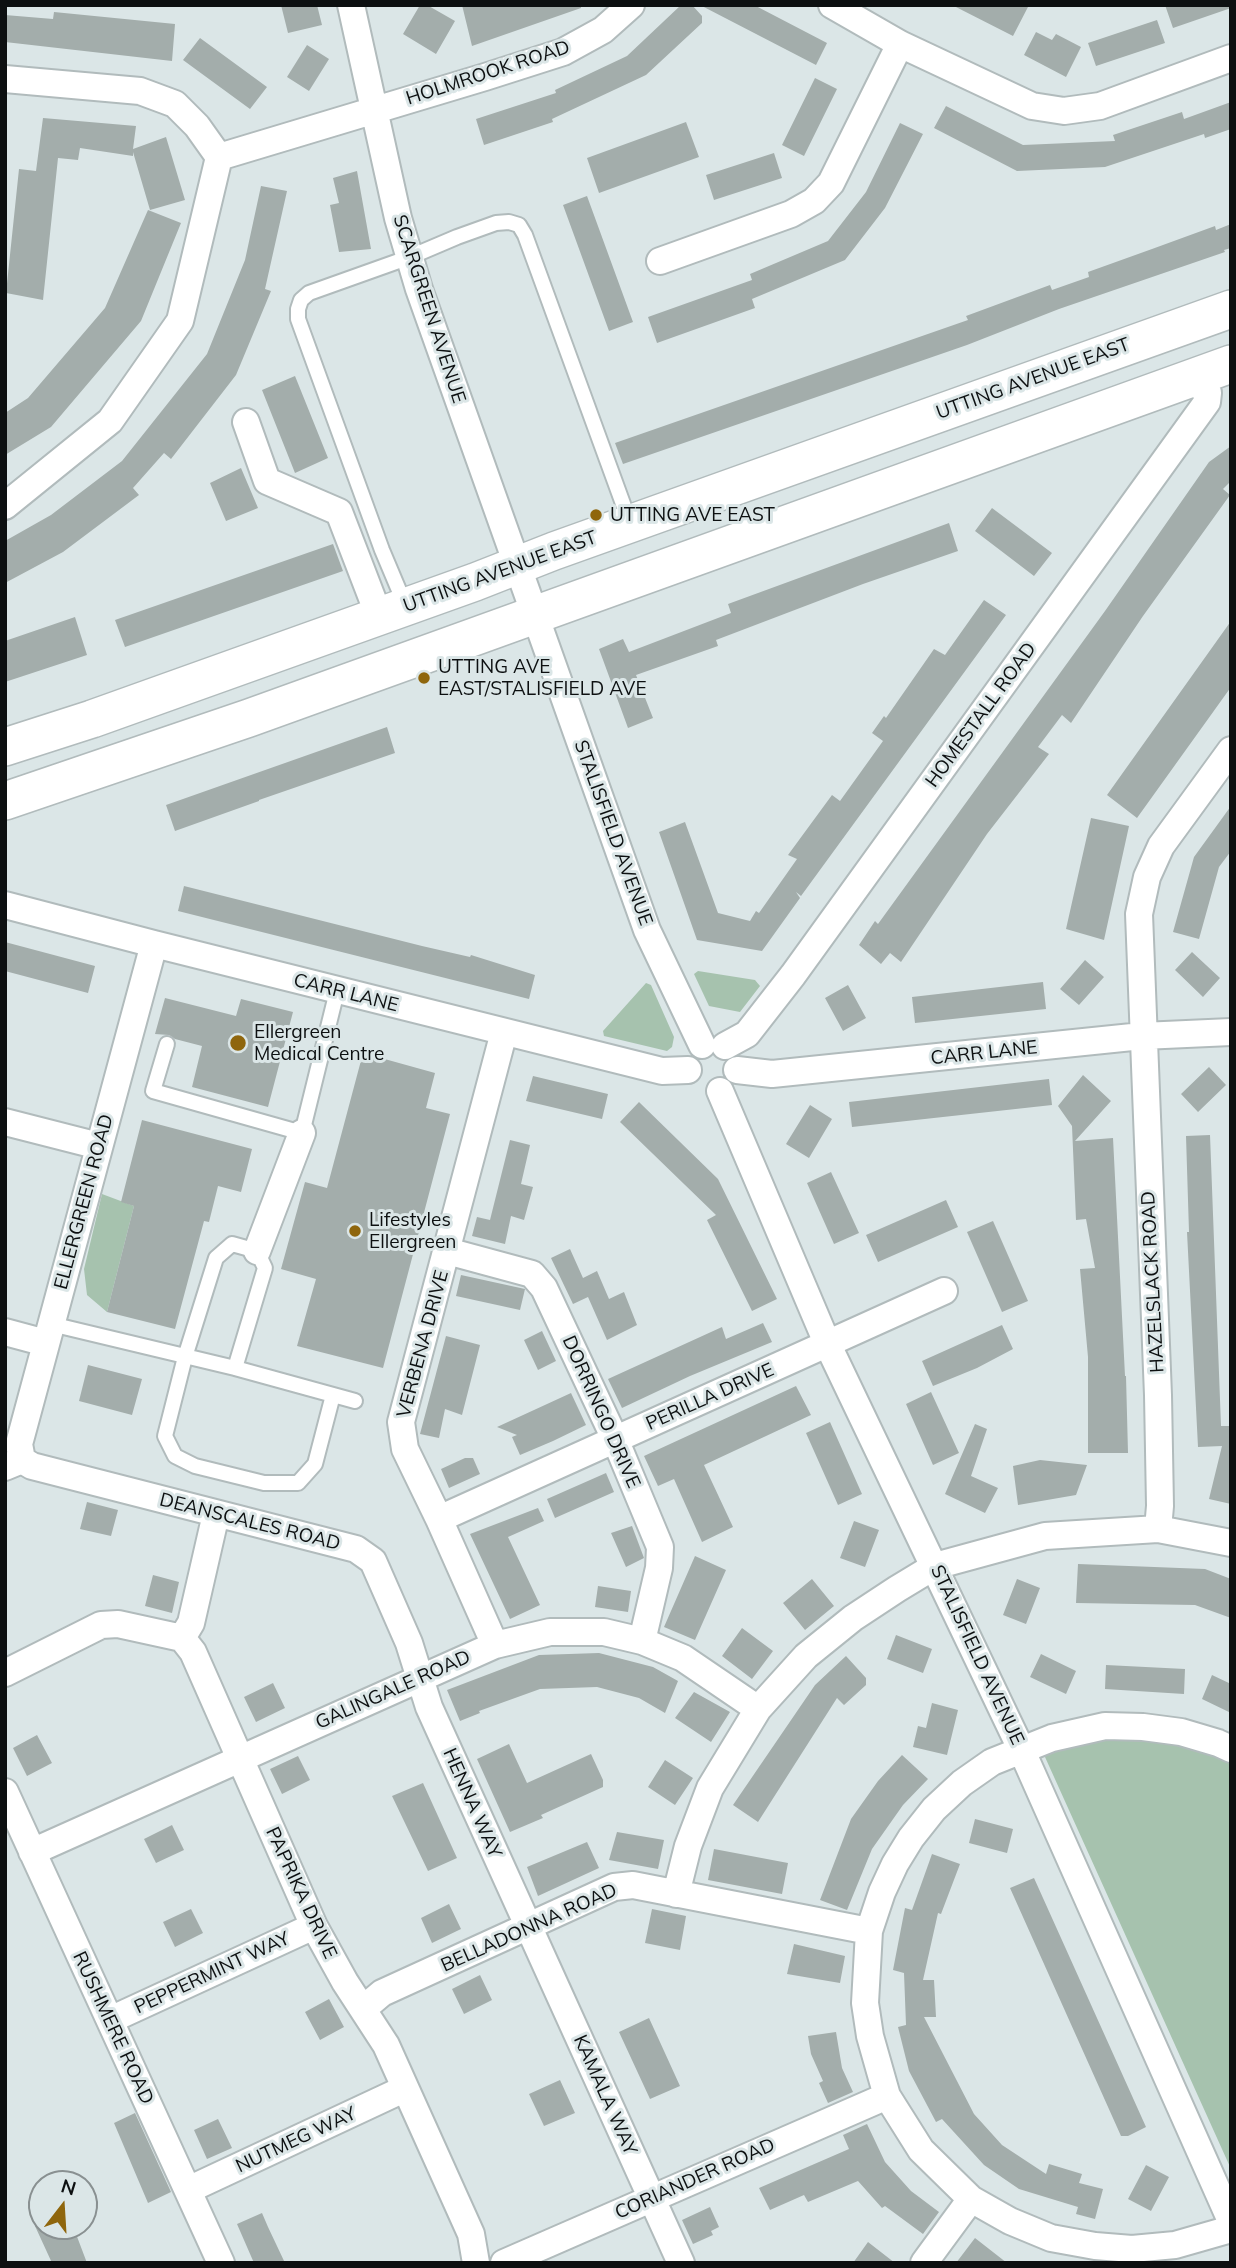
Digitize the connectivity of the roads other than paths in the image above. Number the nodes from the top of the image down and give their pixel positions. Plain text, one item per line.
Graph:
1 (351, 5) edge
2 (631, 5) edge
3 (850, 9) edge
4 (900, 44) junction
5 (1231, 58) edge
6 (5, 79) edge
7 (376, 110) junction
8 (219, 157) junction
9 (410, 257) junction
10 (660, 261) dead end
11 (1231, 309) edge
12 (1231, 364) edge
13 (1186, 380) junction
14 (246, 422) dead end
15 (5, 506) edge
16 (630, 524) junction
17 (518, 565) junction
18 (393, 611) junction
19 (535, 616) junction
20 (5, 747) edge
21 (1231, 750) edge
22 (5, 801) edge
23 (5, 905) edge
24 (155, 944) junction
25 (337, 991) junction
26 (504, 1032) junction
27 (1231, 1032) edge
28 (1143, 1036) junction
29 (167, 1044) dead end
30 (714, 1046) junction
31 (688, 1070) junction
32 (737, 1070) junction
33 (720, 1091) junction
34 (5, 1122) edge
35 (302, 1133) junction
36 (99, 1146) junction
37 (257, 1251) junction
38 (447, 1251) junction
39 (944, 1291) dead end
40 (5, 1332) edge
41 (49, 1333) junction
42 (827, 1343) junction
43 (185, 1357) junction
44 (235, 1368) junction
45 (333, 1395) junction
46 (355, 1401) dead end
47 (615, 1439) junction
48 (14, 1464) edge
49 (216, 1514) junction
50 (439, 1518) junction
51 (1158, 1529) junction
52 (1231, 1542) edge
53 (935, 1566) junction
54 (182, 1638) junction
55 (642, 1641) junction
56 (495, 1644) junction
57 (5, 1673) edge
58 (421, 1677) junction
59 (758, 1709) junction
60 (1231, 1749) edge
61 (1022, 1751) junction
62 (240, 1759) junction
63 (5, 1792) edge
64 (32, 1852) junction
65 (676, 1894) junction
66 (314, 1926) junction
67 (528, 1927) junction
68 (869, 1931) junction
69 (363, 2009) junction
70 (110, 2020) junction
71 (404, 2089) junction
72 (887, 2096) junction
73 (188, 2190) junction
74 (651, 2198) junction
75 (971, 2200) junction
76 (1231, 2221) edge
77 (1231, 2229) edge
78 (221, 2263) edge
79 (476, 2263) edge
80 (504, 2263) edge
81 (681, 2263) edge
82 (924, 2263) edge

1 - 7 street, SCARGREEN AVENUE
2 - 7 street, HOLMROOK ROAD
3 - 4 street
4 - 5 street
4 - 10 street
6 - 8 street
7 - 8 street, HOLMROOK ROAD
7 - 9 street, SCARGREEN AVENUE
8 - 15 street
9 - 16 lane
9 - 17 street, SCARGREEN AVENUE
9 - 18 lane
11 - 16 street, UTTING AVENUE EAST
12 - 13 street
13 - 19 street
13 - 30 street, HOMESTALL ROAD
14 - 18 street
16 - 17 street, UTTING AVENUE EAST
17 - 18 street, UTTING AVENUE EAST
17 - 19 street, SCARGREEN AVENUE
18 - 20 street, UTTING AVENUE EAST
19 - 22 street
19 - 30 street, STALISFIELD AVENUE
21 - 28 street, HAZELSLACK ROAD
23 - 24 street, CARR LANE
24 - 25 street, CARR LANE
24 - 36 street, ELLERGREEN ROAD
25 - 26 street, CARR LANE
25 - 35 lane
26 - 31 street, CARR LANE
26 - 38 street, VERBENA DRIVE
27 - 28 street, CARR LANE
28 - 32 street, CARR LANE
28 - 51 street, HAZELSLACK ROAD
29 - 35 lane
30 - 31 street
30 - 32 street, STALISFIELD AVENUE
31 - 33 street
32 - 33 street
33 - 42 street, STALISFIELD AVENUE
34 - 36 street
35 - 37 street
36 - 41 street, ELLERGREEN ROAD
37 - 43 lane
37 - 44 lane
38 - 47 street, DORRINGO DRIVE
38 - 50 street, VERBENA DRIVE
39 - 42 street, PERILLA DRIVE
40 - 41 street
41 - 43 lane
41 - 48 street, ELLERGREEN ROAD
42 - 47 street, PERILLA DRIVE
42 - 53 street, STALISFIELD AVENUE
43 - 44 lane
43 - 45 lane
44 - 45 lane
45 - 46 lane
47 - 50 street, PERILLA DRIVE
47 - 55 street, DORRINGO DRIVE
48 - 49 street, DEANSCALES ROAD
49 - 54 street
49 - 58 street, DEANSCALES ROAD
50 - 56 street, VERBENA DRIVE
51 - 52 street
51 - 53 street
53 - 59 street
53 - 61 street, STALISFIELD AVENUE
54 - 57 street
54 - 62 street, PAPRIKA DRIVE
55 - 56 street, GALINGALE ROAD
55 - 59 street, GALINGALE ROAD
56 - 58 street, GALINGALE ROAD
58 - 62 street, GALINGALE ROAD
58 - 67 street, HENNA WAY
59 - 65 street
60 - 61 street
61 - 68 street
61 - 76 street, STALISFIELD AVENUE
62 - 64 street, GALINGALE ROAD
62 - 66 street, PAPRIKA DRIVE
63 - 64 street, RUSHMERE ROAD
64 - 70 street, RUSHMERE ROAD
65 - 67 street, BELLADONNA ROAD
65 - 68 street, BELLADONNA ROAD
66 - 69 street, PAPRIKA DRIVE
66 - 70 street, PEPPERMINT WAY
67 - 69 street, BELLADONNA ROAD
67 - 74 street, KAMALA WAY
68 - 72 street
69 - 71 street, PAPRIKA DRIVE
70 - 73 street, RUSHMERE ROAD
71 - 73 street, NUTMEG WAY
71 - 79 street, PAPRIKA DRIVE
72 - 74 street, CORIANDER ROAD
72 - 75 street
73 - 78 street, RUSHMERE ROAD
74 - 80 street, CORIANDER ROAD
74 - 81 street, KAMALA WAY
75 - 77 street
75 - 82 street

